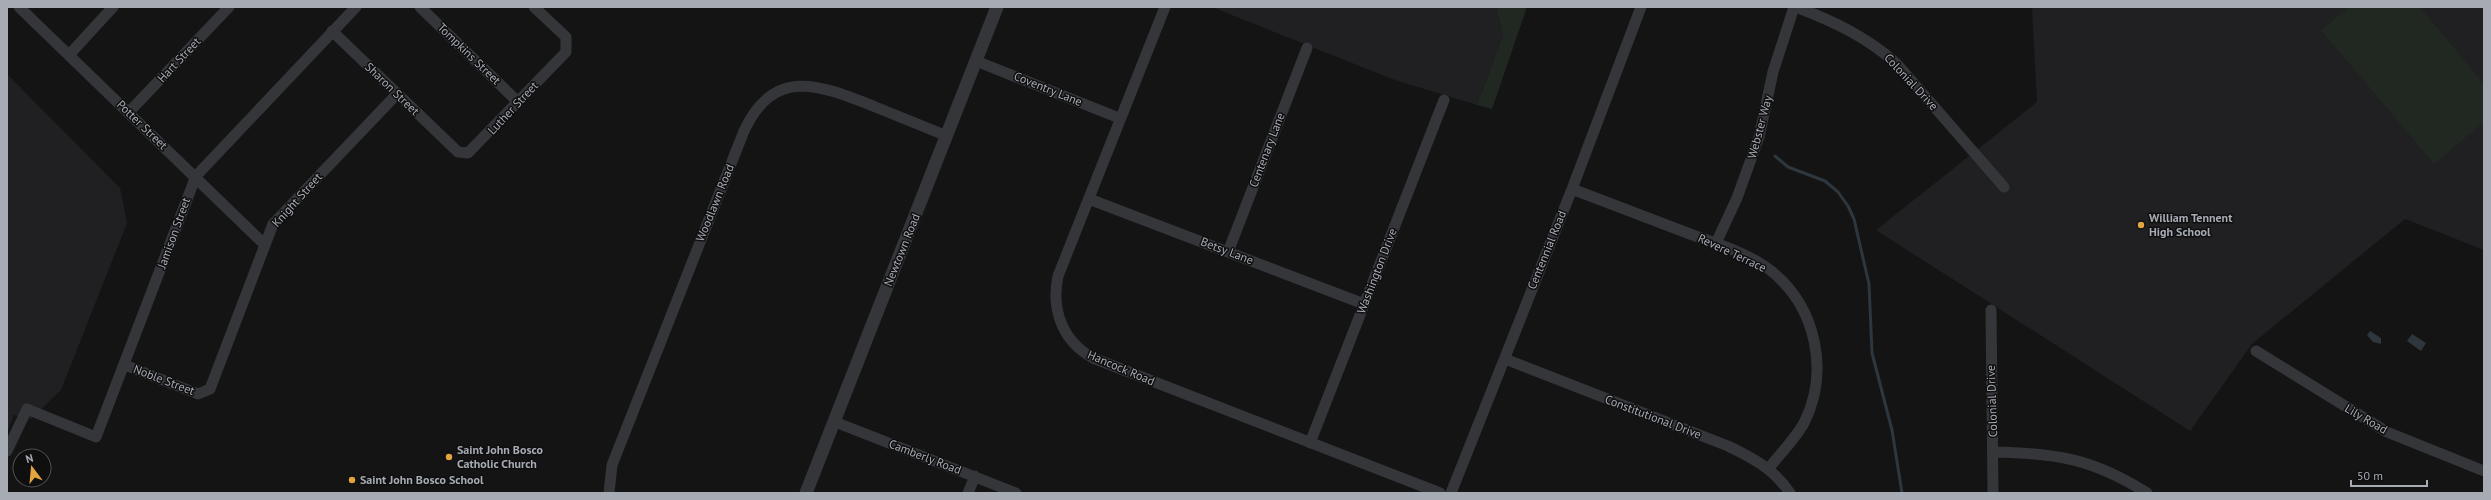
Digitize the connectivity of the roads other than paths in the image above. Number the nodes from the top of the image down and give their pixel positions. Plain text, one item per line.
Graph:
1 (19, 7) edge
2 (113, 7) edge
3 (229, 7) edge
4 (356, 7) edge
5 (420, 7) edge
6 (534, 7) edge
7 (997, 7) edge
8 (1165, 7) edge
9 (1640, 7) edge
10 (1795, 7) edge
11 (332, 31) junction
12 (1307, 48) dead end
13 (69, 55) junction
14 (976, 61) junction
15 (397, 94) junction
16 (1444, 100) dead end
17 (518, 102) junction
18 (129, 112) junction
19 (1119, 118) junction
20 (947, 136) junction
21 (452, 146) joint
22 (196, 176) junction
23 (2004, 187) dead end
24 (1572, 189) junction
25 (1089, 199) junction
26 (1716, 243) junction
27 (264, 244) junction
28 (1228, 252) junction
29 (1364, 304) junction
30 (1990, 310) dead end
31 (2256, 352) dead end
32 (1505, 359) junction
33 (125, 365) junction
34 (204, 393) joint
35 (835, 422) junction
36 (1310, 443) junction
37 (7, 450) edge
38 (1993, 452) junction
39 (1769, 468) junction
40 (2484, 470) edge
41 (975, 476) junction
42 (609, 493) edge
43 (806, 493) edge
44 (968, 493) edge
45 (1016, 493) edge
46 (1440, 493) edge
47 (1451, 493) edge
48 (1790, 493) edge
49 (1993, 493) edge
50 (2147, 493) edge

1 - 13 street, Potter Street
2 - 13 street
3 - 18 street, Hart Street
4 - 11 street, Jamison Street
5 - 17 street, Tompkins Street
6 - 17 street, Luther Street
7 - 14 street, Newtown Road
8 - 19 street, Hancock Road
9 - 24 street, Centennial Road
10 - 23 street, Colonial Drive
10 - 26 street, Webster Way
11 - 15 street, Sharon Street
11 - 22 street, Jamison Street
12 - 28 street, Centenary Lane
13 - 18 street, Potter Street
14 - 19 street, Coventry Lane
14 - 20 street, Newtown Road
15 - 21 street, Sharon Street
15 - 27 street, Knight Street
16 - 29 street, Washington Drive
17 - 21 street, Luther Street
18 - 22 street, Potter Street
19 - 25 street, Hancock Road
20 - 35 street, Newtown Road
20 - 42 street, Woodlawn Road
22 - 27 street, Potter Street
22 - 33 street, Jamison Street
24 - 26 street, Revere Terrace
24 - 32 street, Centennial Road
25 - 28 street, Betsy Lane
25 - 36 street, Hancock Road
26 - 39 street, Revere Terrace
27 - 34 street, Knight Street
28 - 29 street, Betsy Lane
29 - 36 street, Washington Drive
30 - 38 street, Colonial Drive
31 - 40 street, Lily Road
32 - 39 street, Constitutional Drive
32 - 47 street, Centennial Road
33 - 34 street, Noble Street
33 - 37 street, Jamison Street
35 - 41 street, Camberly Road
35 - 43 street, Newtown Road
36 - 46 street, Hancock Road
38 - 49 street, Colonial Drive
38 - 50 street
39 - 48 street, Constitutional Drive
41 - 44 street
41 - 45 street, Camberly Road

